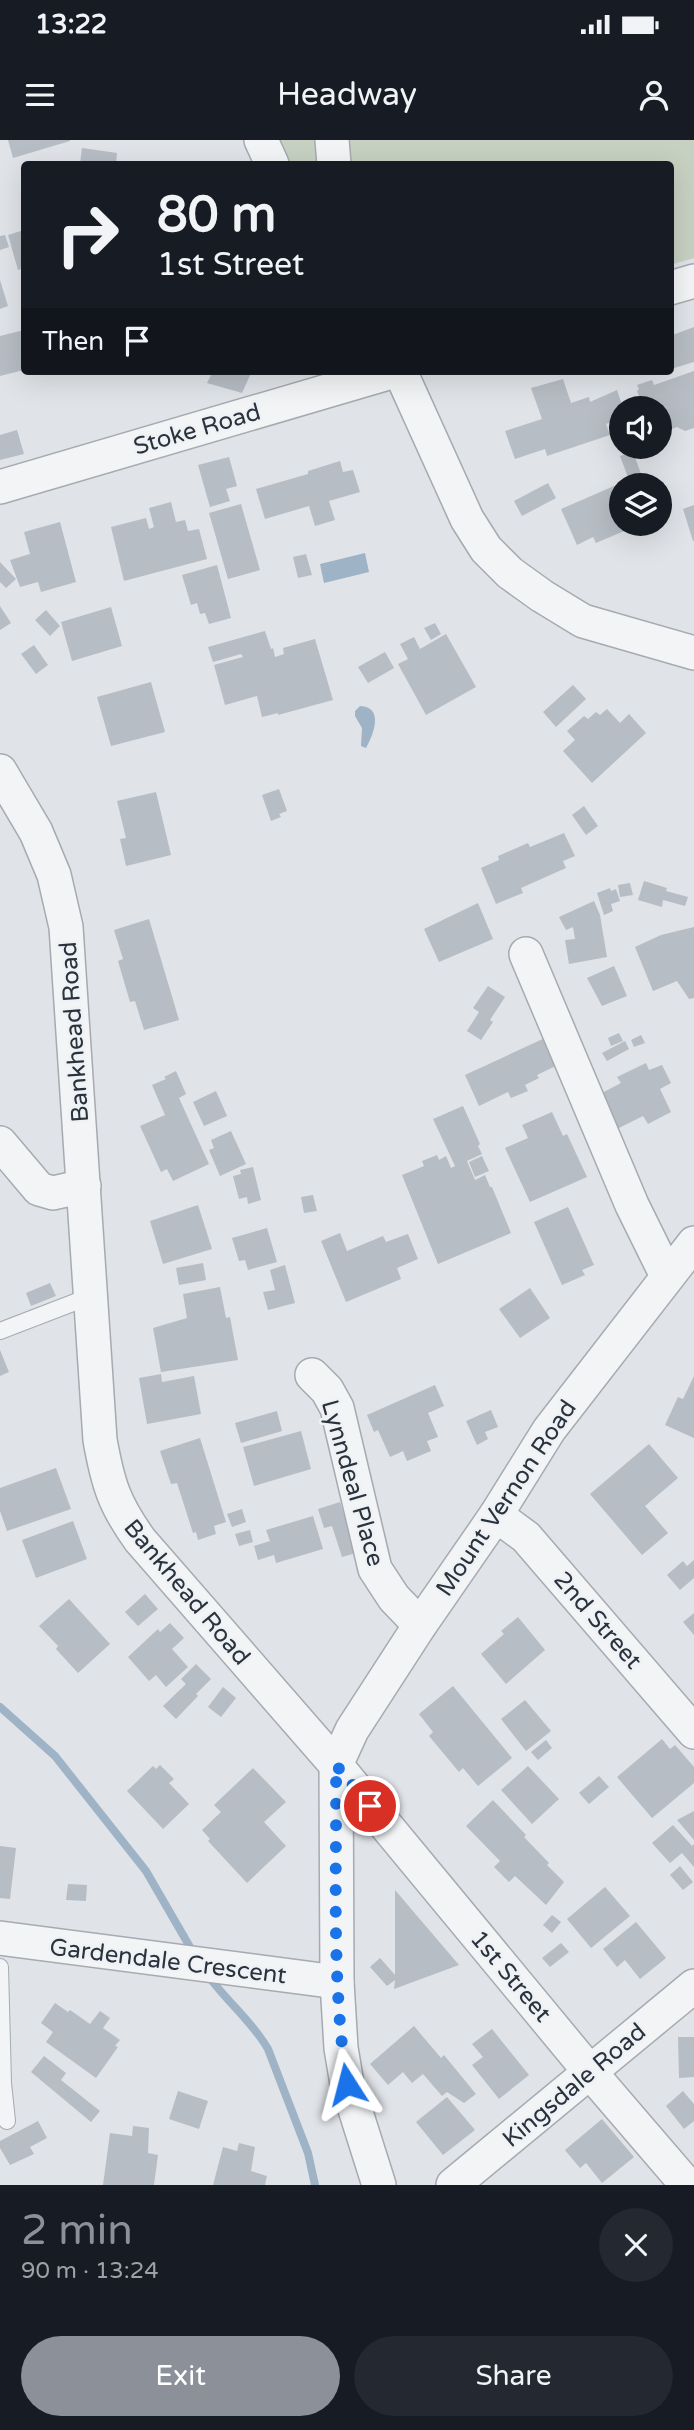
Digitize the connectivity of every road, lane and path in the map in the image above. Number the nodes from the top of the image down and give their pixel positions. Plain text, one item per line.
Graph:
1 (261, 140) edge
2 (332, 140) edge
3 (271, 161) edge
4 (334, 161) edge
5 (694, 281) edge
6 (674, 287) edge
7 (381, 375) edge
8 (402, 375) edge
9 (0, 487) edge
10 (694, 653) edge
11 (0, 771) edge
12 (526, 954) dead end
13 (0, 1143) edge
14 (84, 1186) junction
15 (685, 1259) edge
16 (91, 1296) junction
17 (0, 1331) edge
18 (312, 1376) dead end
19 (496, 1515) junction
20 (420, 1625) junction
21 (694, 1732) edge
22 (336, 1765) junction
23 (0, 1938) edge
24 (0, 1967) edge
25 (337, 1982) junction
26 (694, 1986) edge
27 (590, 2072) junction
28 (7, 2121) dead end
29 (379, 2185) edge
30 (453, 2185) edge
31 (687, 2185) edge

1 - 3 street
2 - 4 street
5 - 6 street
7 - 9 street, Stoke Road
8 - 10 street
11 - 14 street, Bankhead Road
12 - 15 street
13 - 14 street
14 - 16 street, Bankhead Road
15 - 19 street, Mount Vernon Road
16 - 17 lane
16 - 22 street, Bankhead Road
18 - 20 street, Lynndeal Place
19 - 20 street, Mount Vernon Road
19 - 21 street, 2nd Street
20 - 22 street, Mount Vernon Road
22 - 25 street
22 - 27 street, 1st Street
23 - 25 street, Gardendale Crescent
24 - 28 lane
25 - 29 street
26 - 27 street, Kingsdale Road
27 - 30 street, Kingsdale Road
27 - 31 street, 1st Street

